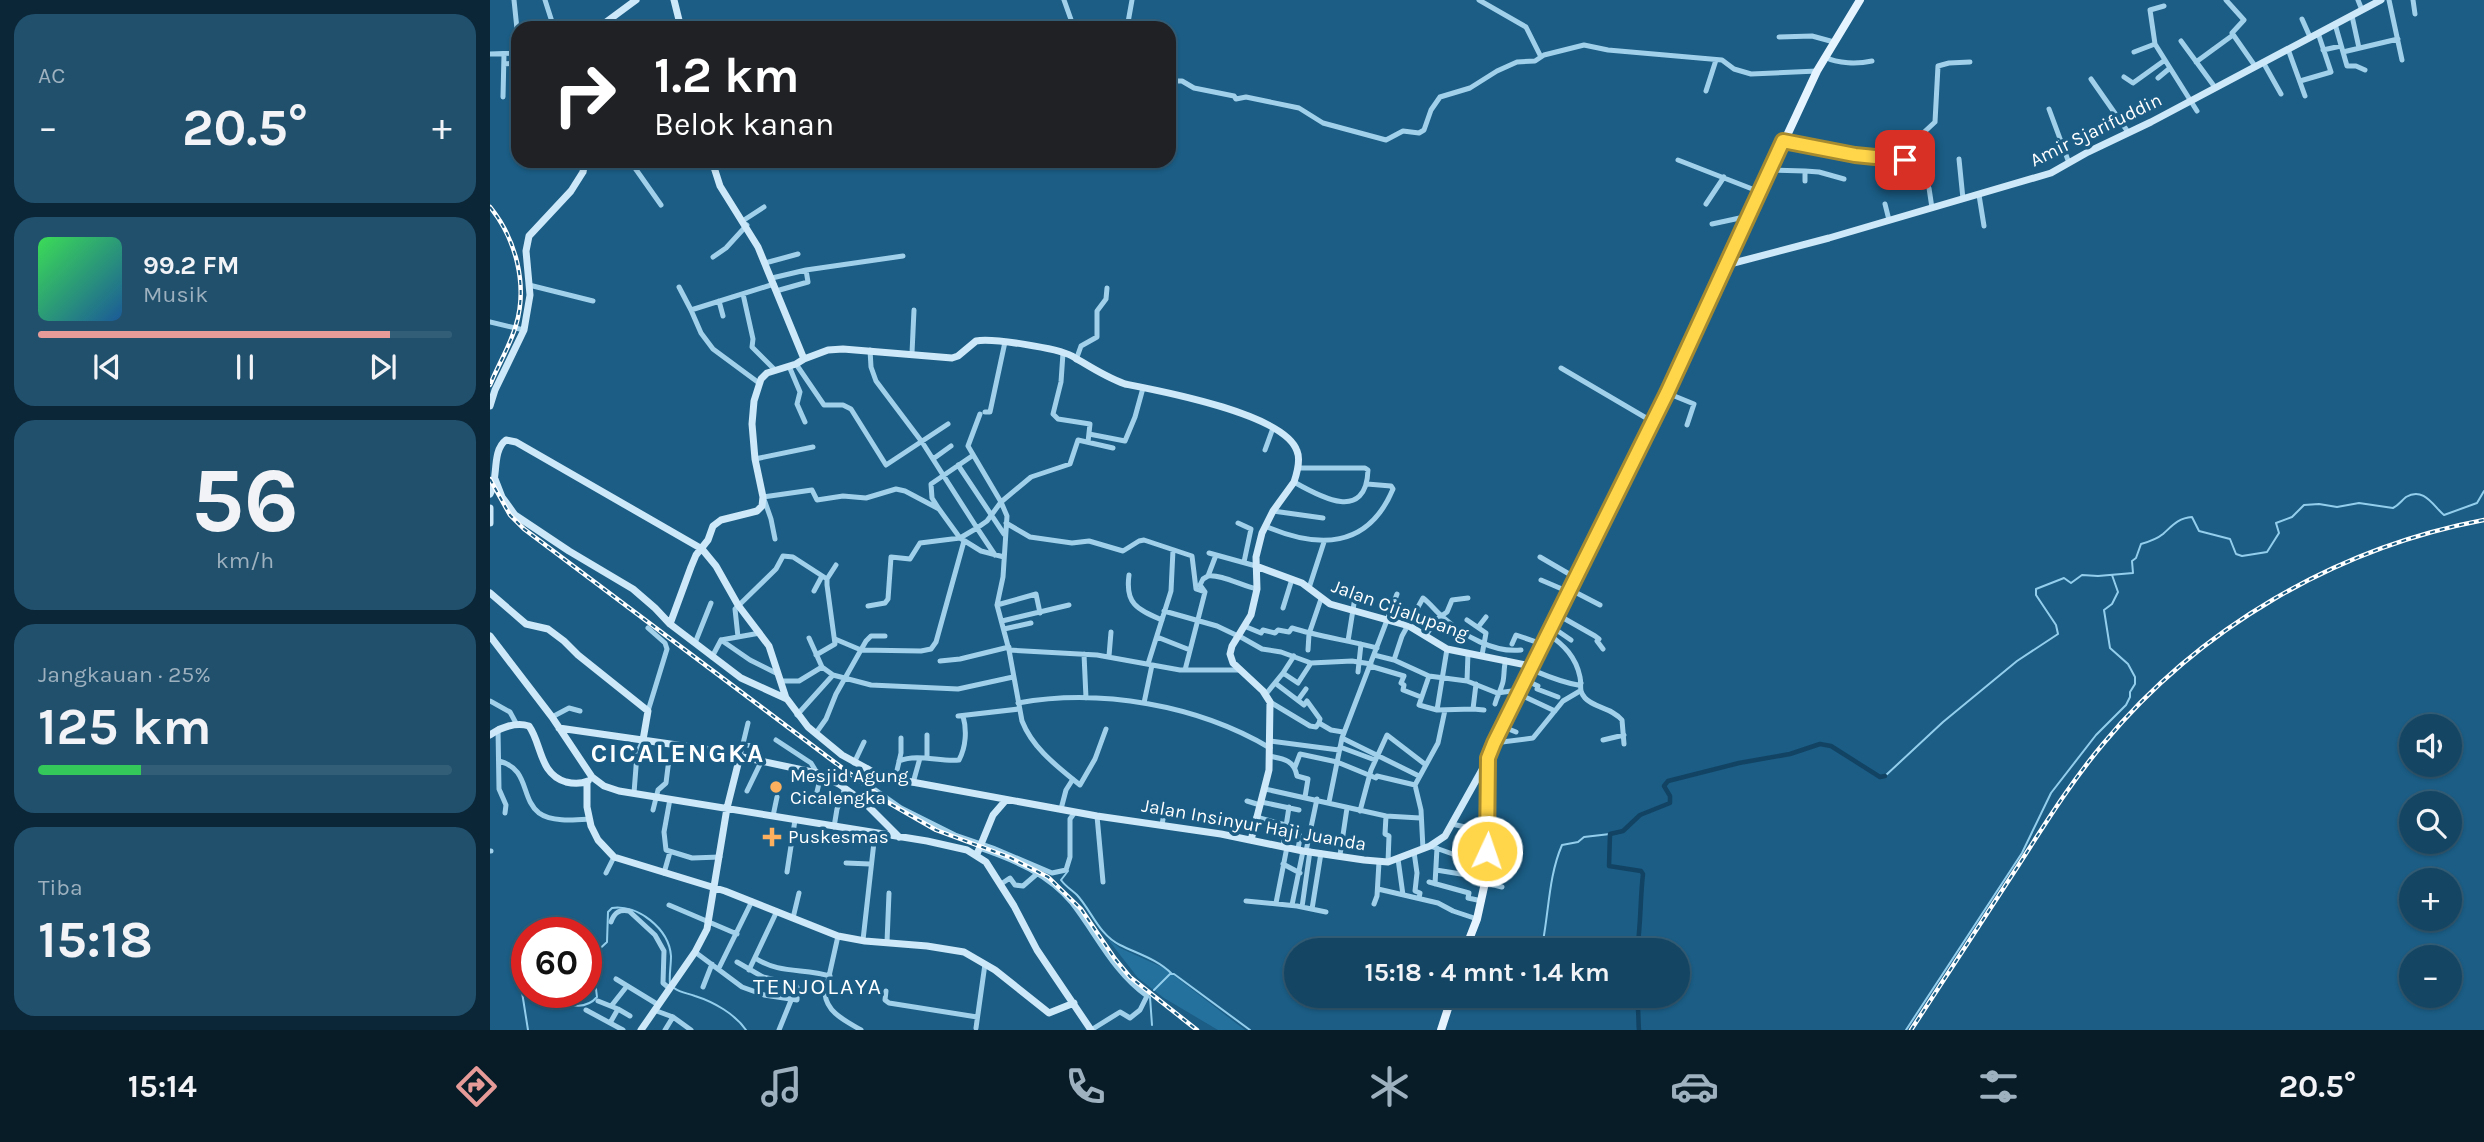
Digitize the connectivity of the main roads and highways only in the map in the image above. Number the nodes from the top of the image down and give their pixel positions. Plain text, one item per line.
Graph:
1 (1860, 0) edge
2 (1470, 938) edge
3 (1448, 1008) edge
4 (1441, 1030) edge

1 - 2 main road
3 - 4 main road

